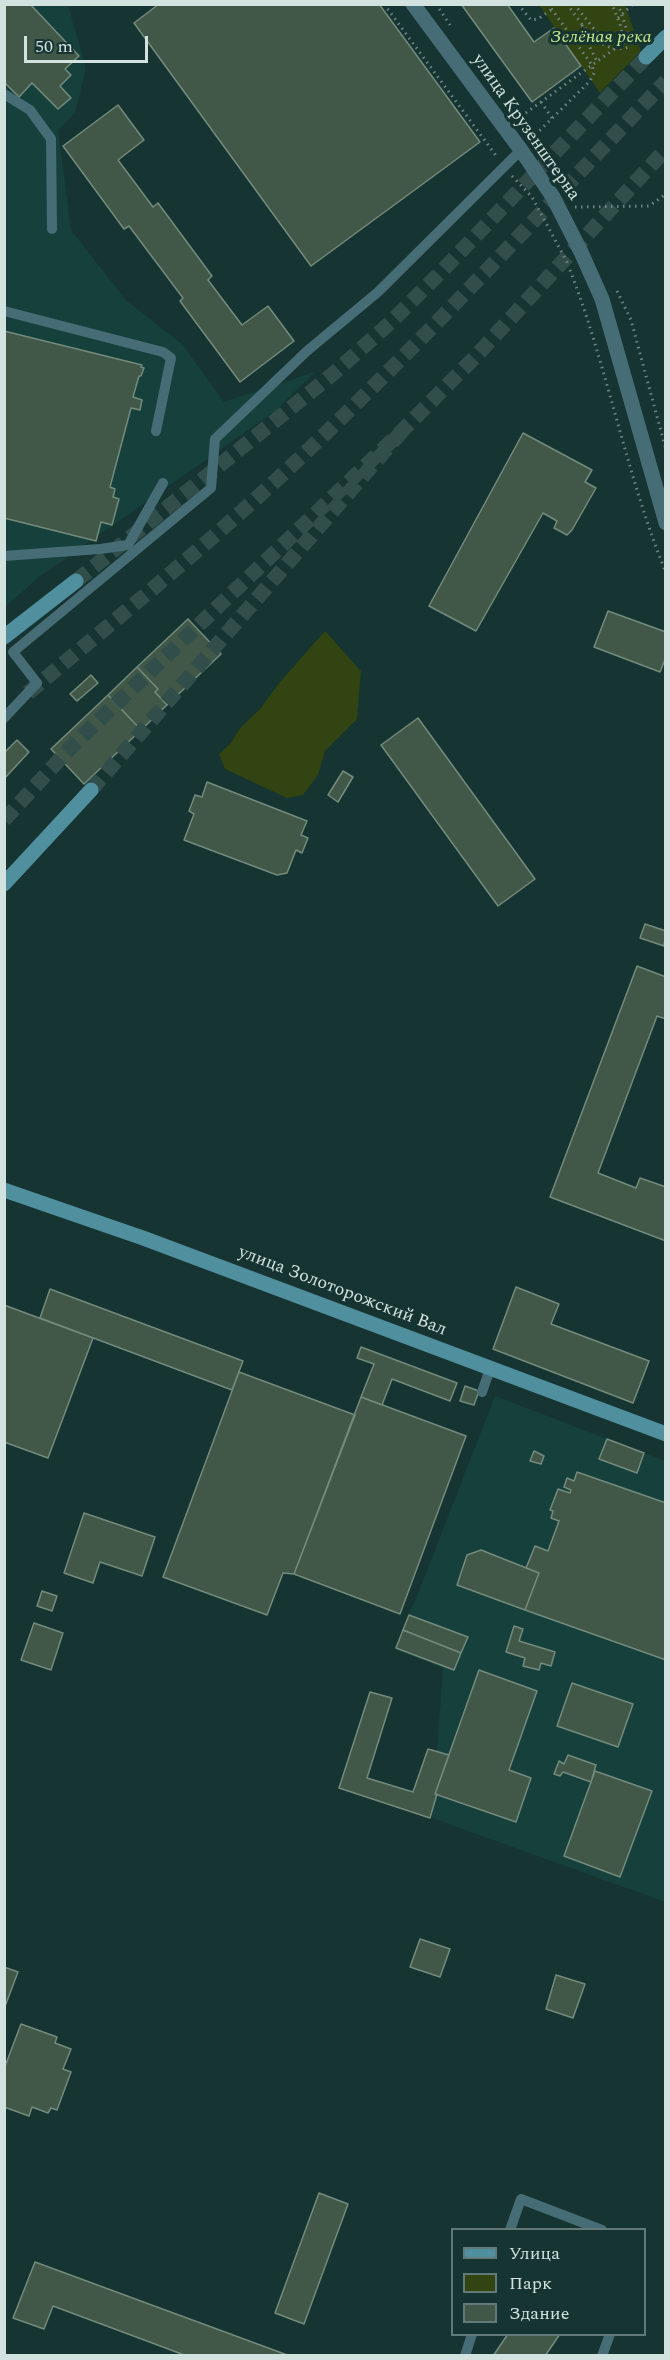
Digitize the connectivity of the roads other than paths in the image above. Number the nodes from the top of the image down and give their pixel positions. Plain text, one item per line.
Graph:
1 (413, 4) edge
2 (666, 37) edge
3 (646, 57) tunnel mouth
4 (4, 94) edge
5 (521, 150) junction
6 (52, 229) dead end
7 (4, 311) edge
8 (156, 431) dead end
9 (163, 483) dead end
10 (666, 523) edge
11 (4, 556) edge
12 (76, 581) tunnel mouth
13 (4, 638) edge
14 (4, 717) edge
15 (91, 790) tunnel mouth
16 (4, 884) edge
17 (4, 1190) edge
18 (490, 1369) junction
19 (482, 1392) dead end
20 (666, 1434) edge
21 (510, 2228) edge
22 (599, 2228) edge
23 (471, 2336) edge
24 (609, 2336) edge
25 (465, 2355) edge
26 (602, 2355) edge

1 - 5 street, улица Крузенштерна
2 - 3 street
4 - 6 lane
5 - 10 street, улица Крузенштерна
5 - 14 lane
7 - 8 lane
9 - 11 lane
12 - 13 street
15 - 16 street
17 - 18 street, улица Золоторожский Вал
18 - 19 lane
18 - 20 street, улица Золоторожский Вал
21 - 22 lane
23 - 25 lane
24 - 26 lane

